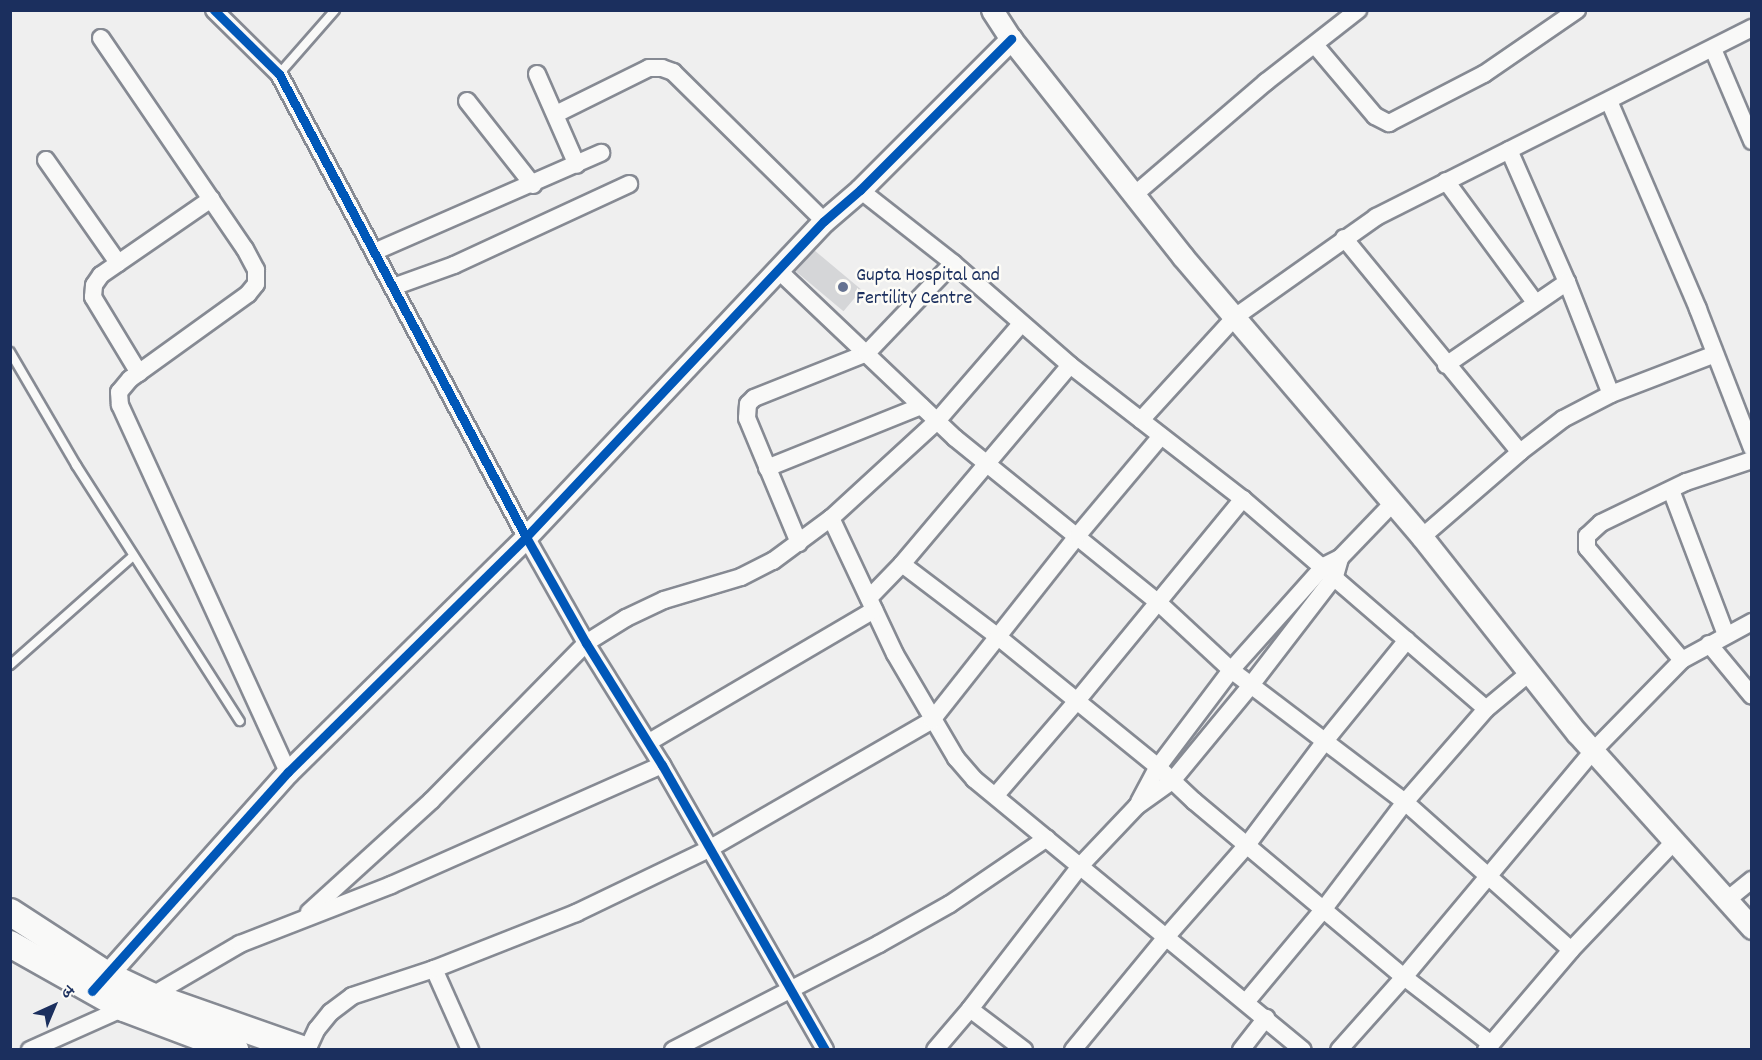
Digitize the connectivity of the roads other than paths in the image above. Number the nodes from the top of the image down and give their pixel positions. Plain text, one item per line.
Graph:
1 (214, 10) edge
2 (335, 10) edge
3 (992, 10) edge
4 (1358, 10) edge
5 (1576, 10) edge
6 (1752, 28) edge
7 (101, 38) dead end
8 (1011, 39) junction
9 (1315, 45) junction
10 (1713, 49) junction
11 (279, 74) junction
12 (537, 74) dead end
13 (467, 101) dead end
14 (1609, 101) junction
15 (556, 114) junction
16 (1752, 141) edge
17 (1509, 150) junction
18 (601, 153) dead end
19 (46, 159) dead end
20 (577, 165) junction
21 (1446, 181) junction
22 (532, 184) junction
23 (629, 184) dead end
24 (860, 190) junction
25 (1134, 195) junction
26 (211, 199) junction
27 (824, 221) junction
28 (1344, 238) junction
29 (374, 252) junction
30 (118, 263) junction
31 (953, 263) junction
32 (778, 270) junction
33 (1567, 282) junction
34 (393, 287) junction
35 (1535, 302) junction
36 (1235, 317) junction
37 (1021, 324) junction
38 (10, 352) edge
39 (867, 353) junction
40 (1715, 354) junction
41 (1070, 365) junction
42 (1446, 365) junction
43 (139, 373) junction
44 (1611, 394) junction
45 (921, 406) junction
46 (1141, 420) junction
47 (937, 421) junction
48 (1161, 436) junction
49 (1752, 448) edge
50 (1520, 452) junction
51 (1752, 460) edge
52 (986, 462) junction
53 (767, 468) junction
54 (1671, 490) junction
55 (1243, 499) junction
56 (1393, 502) junction
57 (831, 518) junction
58 (1078, 535) junction
59 (526, 537) junction
60 (1422, 537) junction
61 (799, 543) junction
62 (133, 556) junction
63 (902, 564) junction
64 (1330, 571) junction
65 (1159, 603) junction
66 (872, 604) junction
67 (1752, 622) edge
68 (1726, 635) junction
69 (997, 636) junction
70 (1407, 640) junction
71 (586, 643) junction
72 (1709, 645) junction
73 (1682, 660) junction
74 (10, 664) edge
75 (1231, 670) junction
76 (1529, 673) junction
77 (1251, 685) junction
78 (1752, 696) edge
79 (1076, 702) junction
80 (1486, 709) junction
81 (932, 720) junction
82 (240, 721) dead end
83 (1325, 741) junction
84 (649, 742) junction
85 (1593, 751) junction
86 (662, 765) junction
87 (1158, 767) junction
88 (288, 772) junction
89 (1172, 781) junction
90 (996, 795) junction
91 (1405, 802) junction
92 (1137, 806) junction
93 (1047, 838) junction
94 (1673, 843) junction
95 (1247, 845) junction
96 (709, 849) junction
97 (1082, 865) junction
98 (1488, 875) junction
99 (1752, 880) edge
100 (1727, 900) junction
101 (1323, 910) junction
102 (10, 912) edge
103 (301, 918) junction
104 (1752, 928) edge
105 (1167, 936) junction
106 (10, 944) edge
107 (1571, 950) junction
108 (434, 969) junction
109 (1404, 977) junction
110 (100, 983) junction
111 (790, 988) junction
112 (151, 996) junction
113 (1246, 1002) junction
114 (124, 1008) junction
115 (970, 1009) junction
116 (1266, 1018) junction
117 (1489, 1047) edge
118 (30, 1050) edge
119 (235, 1050) edge
120 (306, 1050) edge
121 (470, 1050) edge
122 (673, 1050) edge
123 (825, 1050) edge
124 (935, 1050) edge
125 (1024, 1050) edge
126 (1073, 1050) edge
127 (1241, 1050) edge
128 (1303, 1050) edge
129 (1339, 1050) edge

1 - 11 street
2 - 11 lane
3 - 8 street
4 - 9 street
5 - 9 street
6 - 10 street
7 - 26 street
8 - 24 street
8 - 25 street
9 - 25 street
10 - 14 street
10 - 16 street
11 - 29 street
12 - 15 street
13 - 22 street
14 - 17 street
14 - 40 street
15 - 20 street
15 - 27 street
17 - 21 street
17 - 33 street
18 - 20 street
19 - 30 street
20 - 22 street
21 - 28 street
21 - 35 street
22 - 29 street
23 - 34 street
24 - 27 street
24 - 31 street
25 - 36 street
26 - 30 street
26 - 43 street
27 - 32 street
28 - 36 street
28 - 42 street
29 - 34 street
30 - 43 street
31 - 37 street
31 - 39 street
32 - 39 street
32 - 59 street
33 - 35 street
33 - 44 street
34 - 59 street
35 - 42 street
36 - 46 street
36 - 56 street
37 - 41 street
37 - 47 street
38 - 62 lane
39 - 45 street
39 - 53 street
40 - 44 street
40 - 49 street
41 - 46 street
41 - 52 street
42 - 50 street
43 - 88 street
44 - 50 street
45 - 47 street
45 - 53 street
46 - 48 street
47 - 52 street
47 - 57 street
48 - 55 street
48 - 58 street
50 - 60 street
51 - 54 street
52 - 58 street
52 - 63 street
53 - 61 street
54 - 68 street
54 - 73 street
55 - 64 street
55 - 65 street
56 - 60 street
56 - 64 street
57 - 61 street
57 - 66 street
58 - 65 street
58 - 69 street
59 - 71 street
59 - 88 street
60 - 76 street
61 - 71 street
62 - 74 lane
62 - 82 lane
63 - 66 street
63 - 69 street
64 - 70 street
64 - 75 street
64 - 77 street
65 - 75 street
65 - 79 street
66 - 81 street
66 - 84 street
67 - 68 street
68 - 72 street
69 - 79 street
69 - 81 street
70 - 80 street
70 - 83 street
71 - 84 street
71 - 103 street
72 - 73 street
72 - 78 street
73 - 85 street
75 - 77 street
75 - 87 street
76 - 80 street
76 - 85 street
77 - 83 street
77 - 89 street
79 - 87 street
79 - 90 street
80 - 91 street
81 - 90 street
81 - 96 street
83 - 91 street
83 - 95 street
84 - 86 street
85 - 94 street
85 - 98 street
86 - 96 street
86 - 103 street
87 - 89 street
87 - 92 street
88 - 110 street
89 - 92 street
89 - 95 street
90 - 93 street
91 - 98 street
91 - 101 street
92 - 97 street
93 - 97 street
93 - 111 street
94 - 100 street
94 - 107 street
95 - 101 street
95 - 105 street
96 - 108 street
96 - 111 street
97 - 105 street
97 - 115 street
98 - 107 street
98 - 109 street
99 - 100 street
100 - 104 street
101 - 109 street
101 - 113 street
102 - 110 main road
103 - 112 street
105 - 113 street
105 - 126 street
106 - 110 main road
107 - 117 street
108 - 120 street
108 - 121 street
109 - 117 street
109 - 129 street
110 - 112 main road
110 - 114 main road
111 - 122 street
111 - 123 street
112 - 114 street
112 - 120 main road
113 - 116 street
114 - 118 street
114 - 119 main road
115 - 124 street
115 - 125 street
116 - 127 street
116 - 128 street

